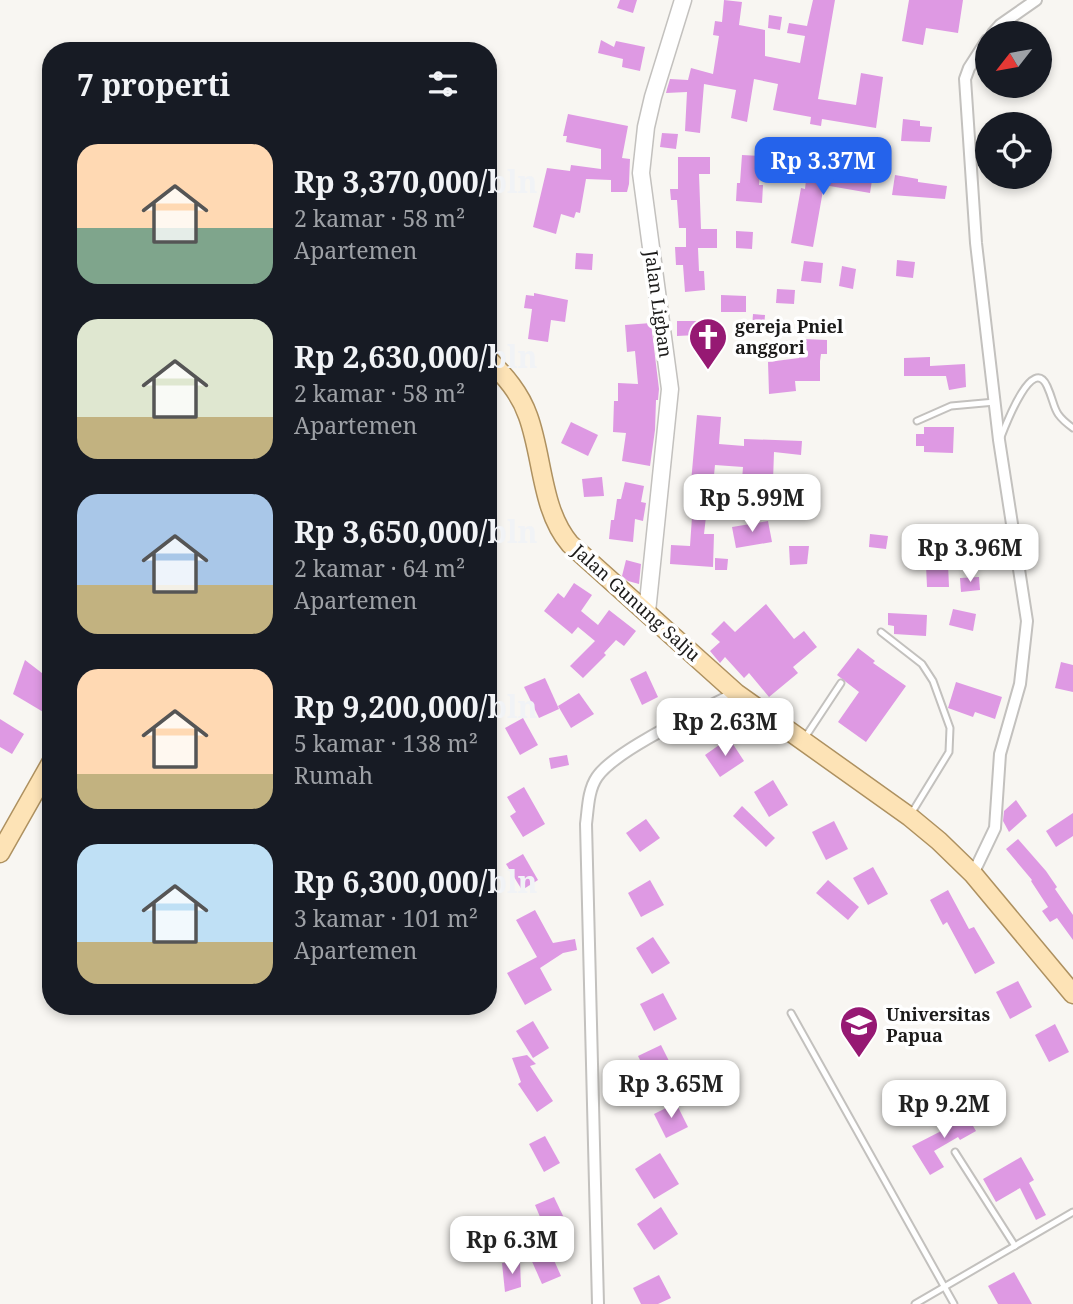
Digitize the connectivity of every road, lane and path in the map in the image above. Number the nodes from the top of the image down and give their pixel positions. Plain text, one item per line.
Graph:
1 (683, 0) edge
2 (1036, 0) edge
3 (1006, 21) edge
4 (975, 59) edge
5 (497, 369) edge
6 (995, 402) junction
7 (917, 421) dead end
8 (1073, 428) edge
9 (999, 440) junction
10 (647, 612) junction
11 (881, 632) dead end
12 (841, 683) dead end
13 (736, 693) junction
14 (803, 741) junction
15 (42, 778) edge
16 (909, 817) junction
17 (0, 853) edge
18 (973, 873) junction
19 (1073, 994) edge
20 (791, 1013) dead end
21 (955, 1152) dead end
22 (1073, 1212) edge
23 (1015, 1246) junction
24 (944, 1287) junction
25 (918, 1303) edge
26 (598, 1304) edge
27 (954, 1304) edge

1 - 10 main road, Jalan Ligban
2 - 3 street
4 - 6 street
5 - 10 main road, Jalan Gunung Salju
6 - 7 lane
6 - 9 street
8 - 9 lane
9 - 18 street
10 - 13 main road, Jalan Gunung Salju
11 - 16 lane
12 - 14 lane
13 - 14 main road, Jalan Gunung Salju
13 - 26 street
14 - 16 main road, Jalan Gunung Salju
15 - 17 main road
16 - 18 main road, Jalan Gunung Salju
18 - 19 main road, Jalan Gunung Salju
20 - 24 lane
21 - 23 lane
22 - 23 lane
23 - 24 lane
24 - 25 lane
24 - 27 lane

